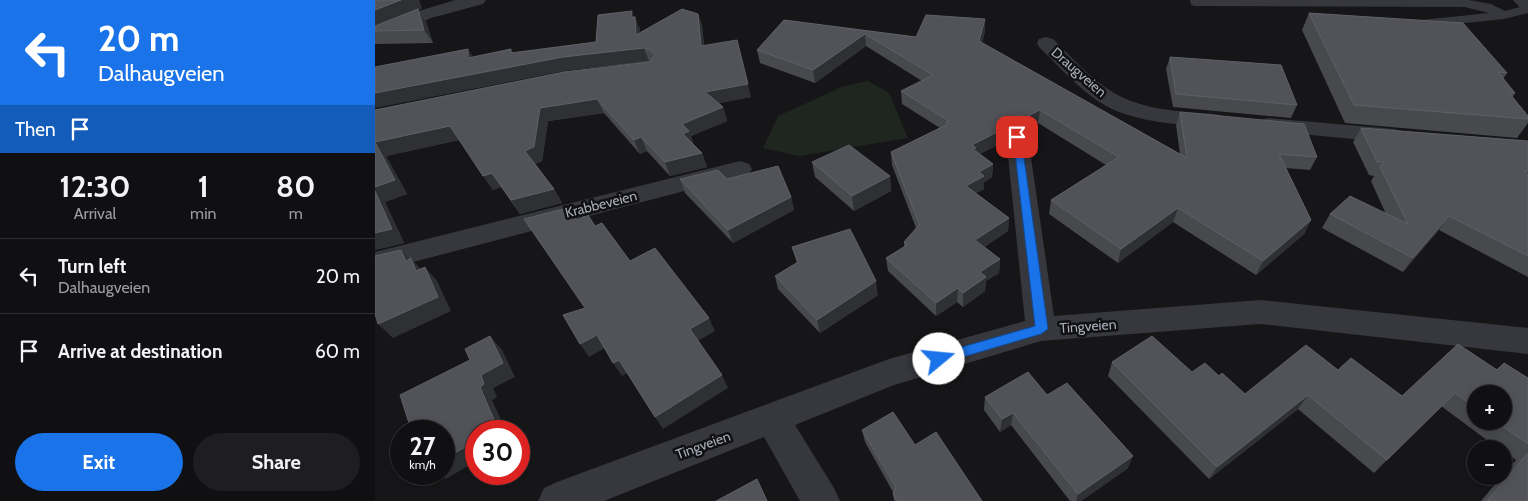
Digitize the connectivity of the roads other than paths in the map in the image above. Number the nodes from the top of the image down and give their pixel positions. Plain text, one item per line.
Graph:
1 (477, 0) edge
2 (1522, 0) edge
3 (1195, 2) dead end
4 (1528, 8) edge
5 (1504, 15) junction
6 (1401, 26) edge
7 (375, 36) edge
8 (1046, 43) dead end
9 (1017, 137) dead end
10 (1410, 138) edge
11 (740, 169) dead end
12 (375, 262) edge
13 (1041, 329) junction
14 (1528, 341) edge
15 (773, 420) junction
16 (557, 501) edge
17 (821, 501) edge

1 - 7 street
2 - 4 street
3 - 5 lane
4 - 5 lane
5 - 6 lane
8 - 10 street, Draugveien
9 - 13 street
11 - 12 street, Krabbeveien
13 - 14 street, Tingveien
13 - 15 street, Tingveien
15 - 16 street, Tingveien
15 - 17 street

